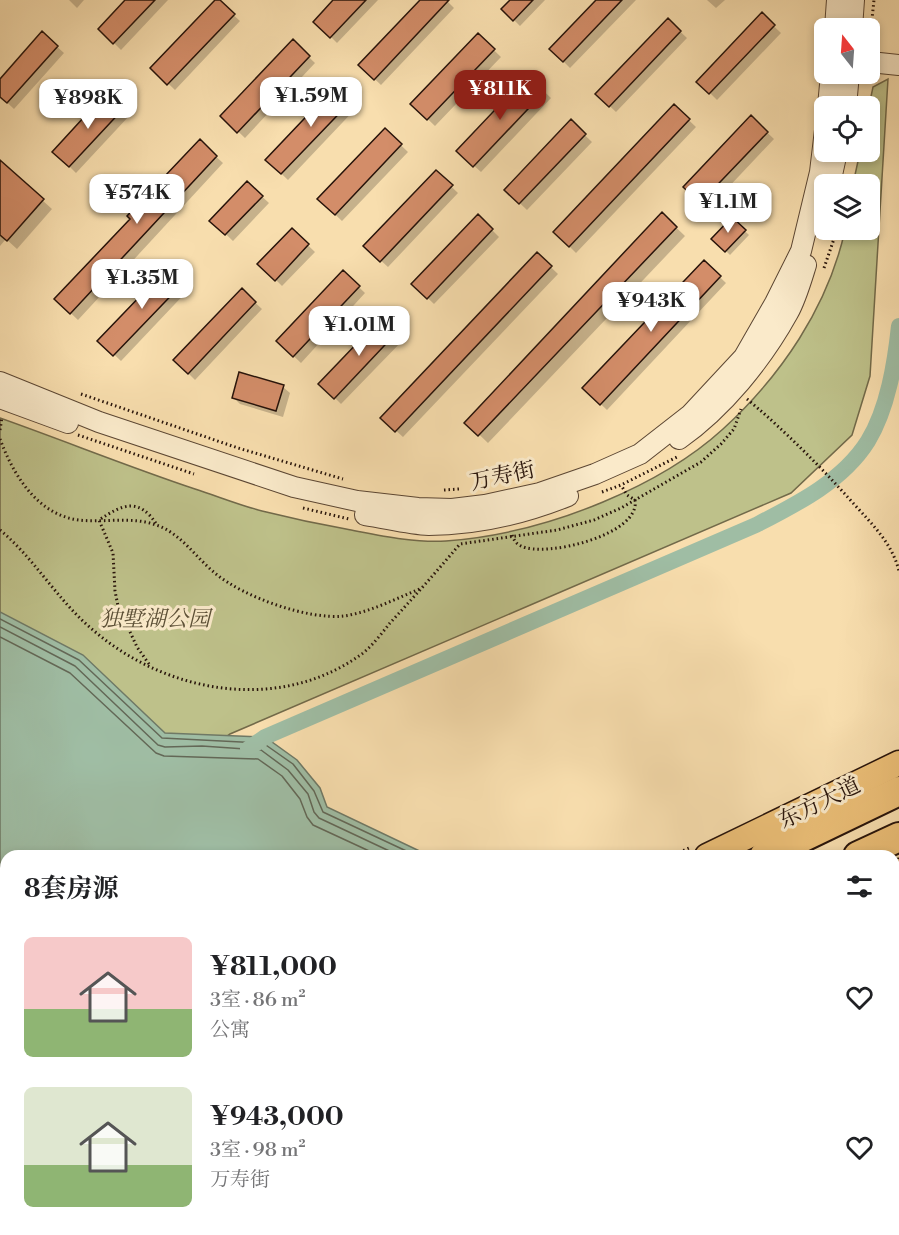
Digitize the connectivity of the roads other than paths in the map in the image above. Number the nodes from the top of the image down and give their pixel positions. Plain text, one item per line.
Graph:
1 (837, 0) edge
2 (854, 0) edge
3 (832, 18) edge
4 (853, 18) edge
5 (880, 63) edge
6 (896, 64) edge
7 (821, 162) edge
8 (816, 240) edge
9 (0, 382) edge
10 (0, 399) edge
11 (899, 763) edge
12 (899, 791) edge
13 (899, 837) edge
14 (719, 850) edge
15 (776, 850) edge
16 (871, 850) edge

1 - 3 street
2 - 4 street
5 - 6 street
7 - 9 street, 万寿街
8 - 10 street, 万寿街
11 - 14 main road, 东方大道
12 - 15 highway
13 - 16 highway

